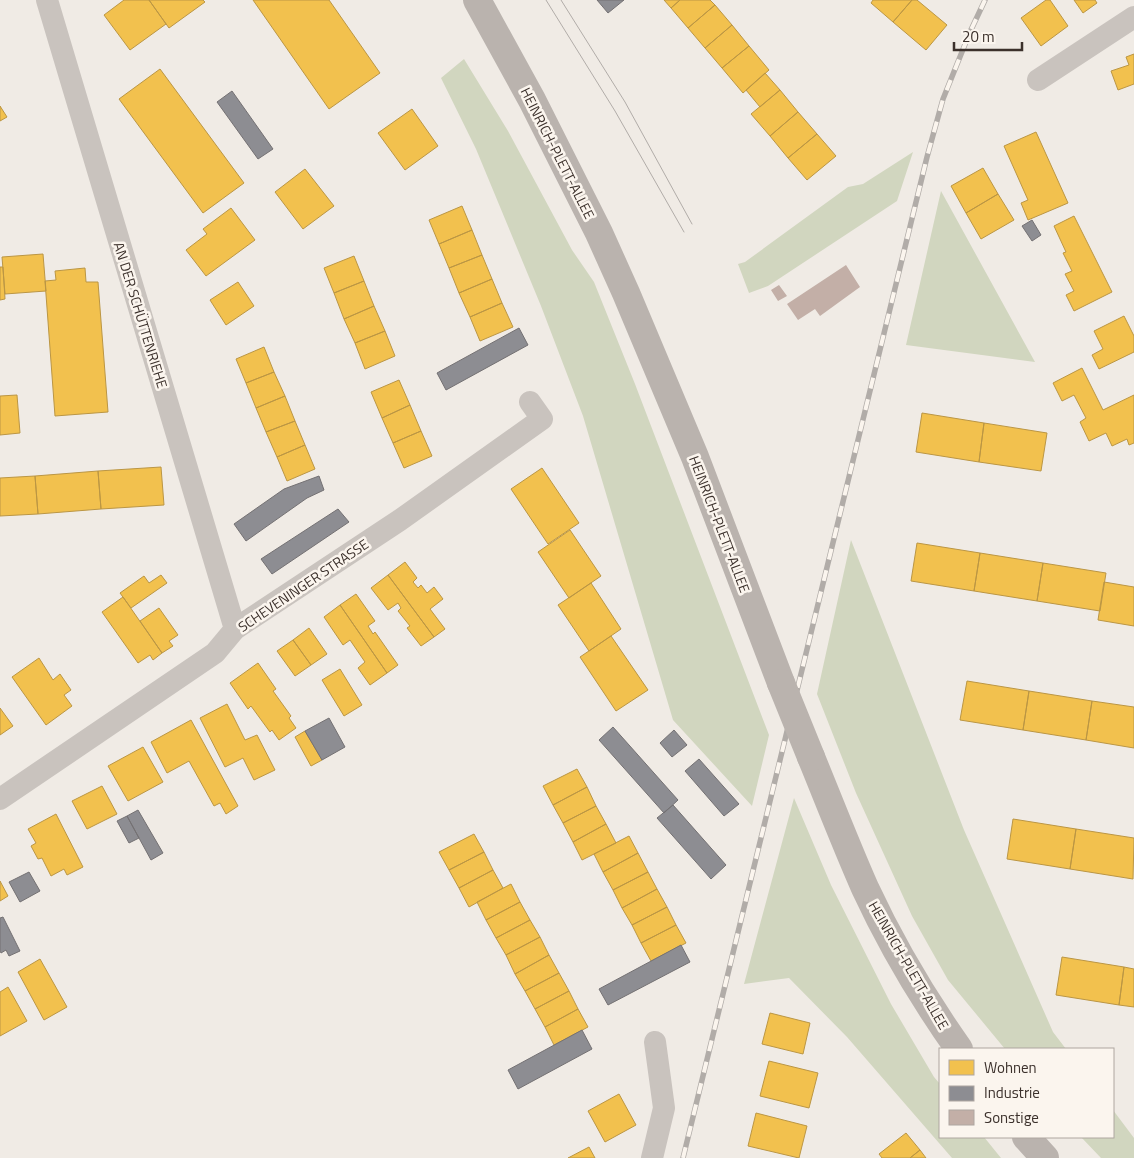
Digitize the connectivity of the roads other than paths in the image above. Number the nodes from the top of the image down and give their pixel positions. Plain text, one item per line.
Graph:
1 (47, 0) edge
2 (476, 0) edge
3 (1134, 17) edge
4 (1038, 80) dead end
5 (530, 402) dead end
6 (235, 630) junction
7 (0, 799) edge
8 (655, 1042) dead end
9 (958, 1048) edge
10 (1027, 1138) edge
11 (652, 1158) edge
12 (1045, 1158) edge

1 - 6 street, AN DER SCHÜTTENRIEHE
2 - 9 main road, HEINRICH-PLETT-ALLEE, bridge
3 - 4 street
5 - 6 street, SCHEVENINGER STRASSE
6 - 7 street, SCHEVENINGER STRASSE
8 - 11 street
10 - 12 main road

